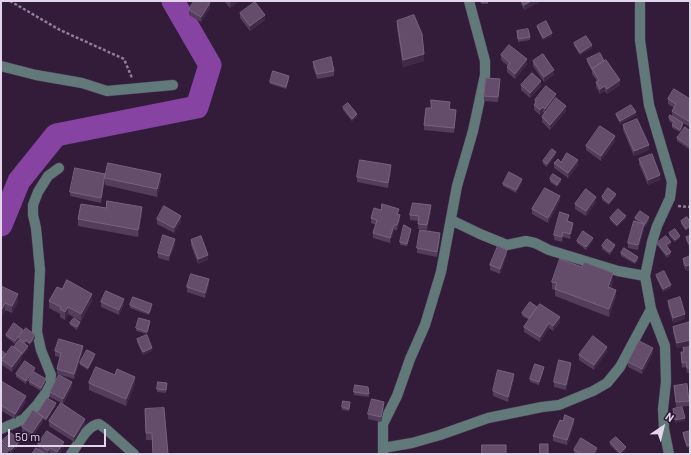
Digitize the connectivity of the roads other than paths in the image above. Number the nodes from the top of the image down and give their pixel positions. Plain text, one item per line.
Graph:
1 (469, 1) edge
2 (640, 1) edge
3 (1, 66) edge
4 (173, 85) dead end
5 (59, 168) dead end
6 (451, 220) junction
7 (645, 276) junction
8 (651, 309) junction
9 (1, 429) edge
10 (383, 451) edge
11 (71, 454) edge
12 (134, 454) edge
13 (669, 454) edge

1 - 6 street
2 - 7 street
3 - 4 street
5 - 9 street
6 - 7 street
6 - 10 street
7 - 8 street
8 - 10 street
8 - 13 street
11 - 12 street

